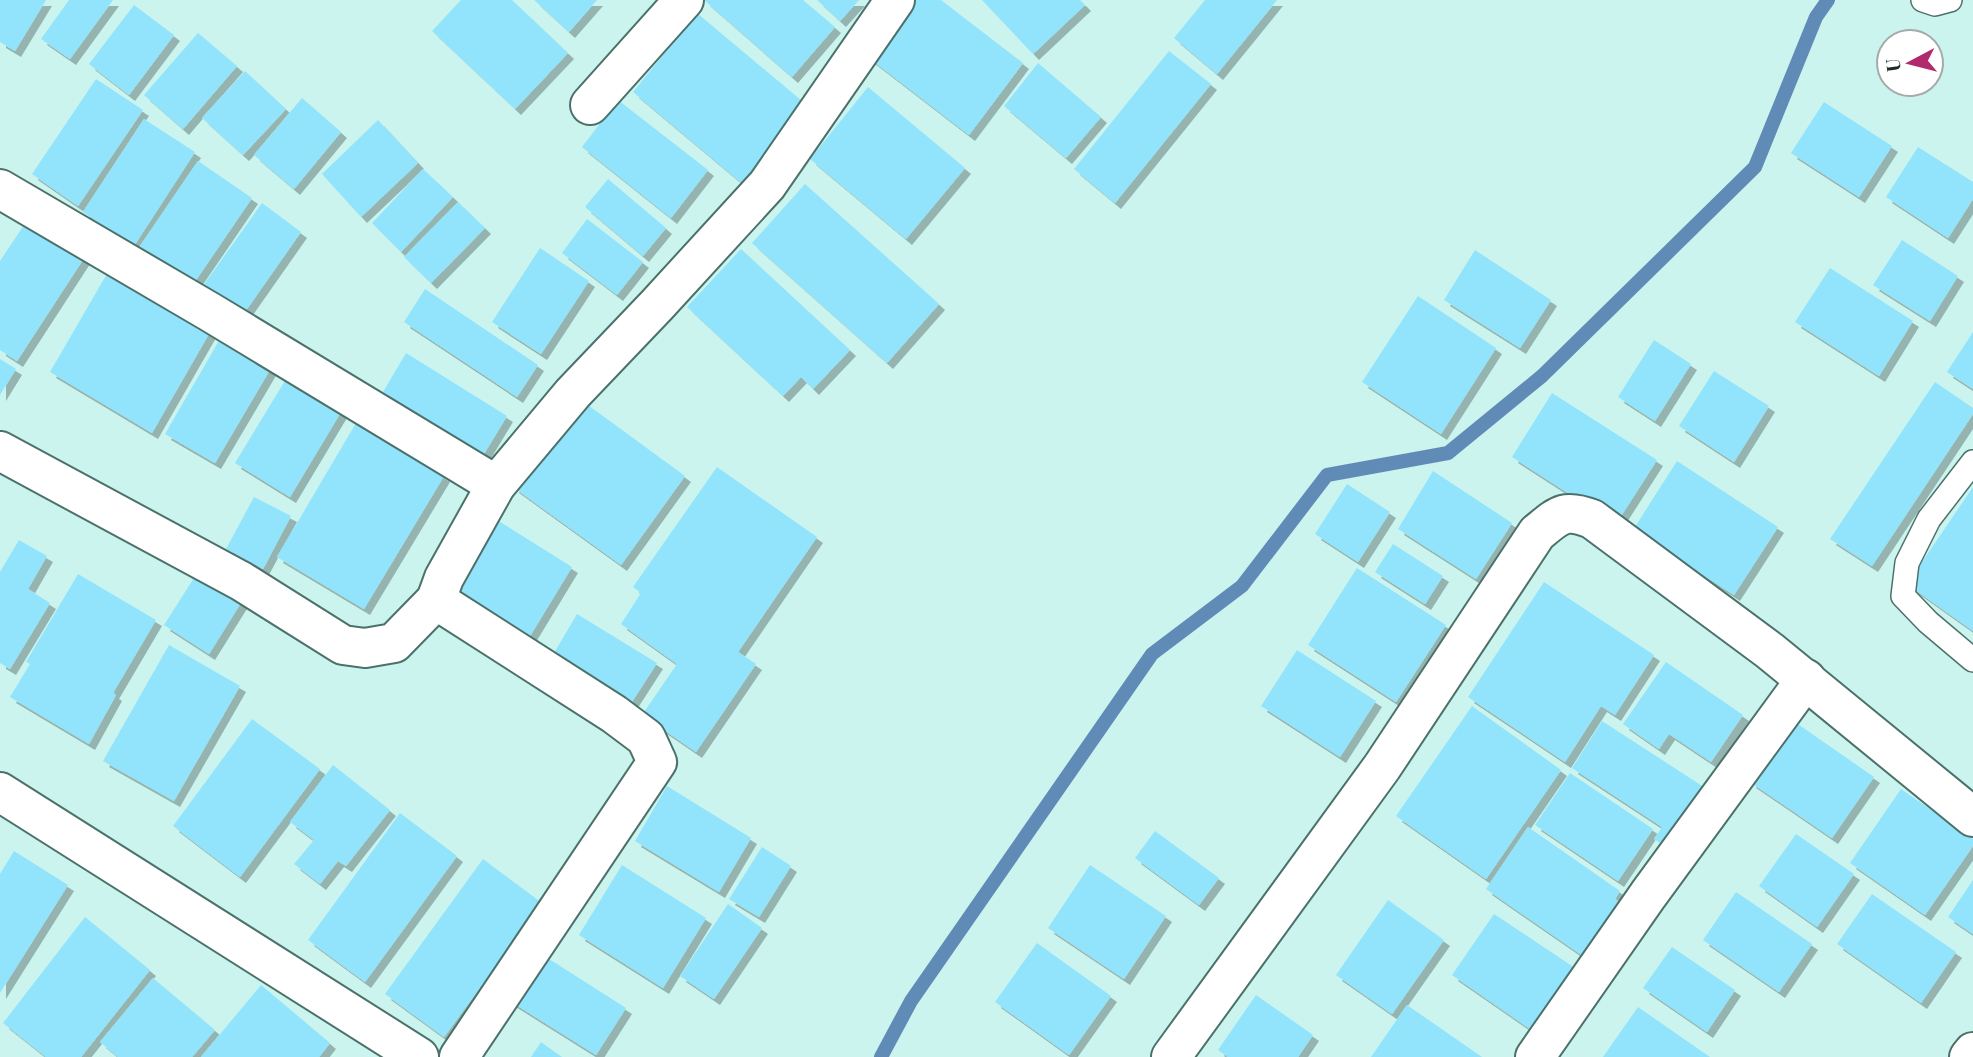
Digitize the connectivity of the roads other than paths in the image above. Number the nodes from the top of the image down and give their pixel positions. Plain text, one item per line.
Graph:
1 (684, 0) edge
2 (895, 0) edge
3 (1923, 0) edge
4 (1950, 0) edge
5 (590, 105) dead end
6 (0, 189) edge
7 (0, 451) edge
8 (1973, 462) edge
9 (496, 485) junction
10 (436, 600) junction
11 (1973, 660) edge
12 (1807, 680) junction
13 (0, 792) edge
14 (1973, 817) edge
15 (1973, 1052) edge
16 (419, 1057) edge
17 (459, 1057) edge
18 (1171, 1057) edge
19 (1535, 1057) edge
20 (1969, 1057) edge

1 - 5 street
2 - 9 street
3 - 4 lane
6 - 9 street
7 - 10 street
8 - 11 lane
9 - 10 street
10 - 17 street
12 - 14 street
12 - 18 street
12 - 19 street
13 - 16 street
15 - 20 street

